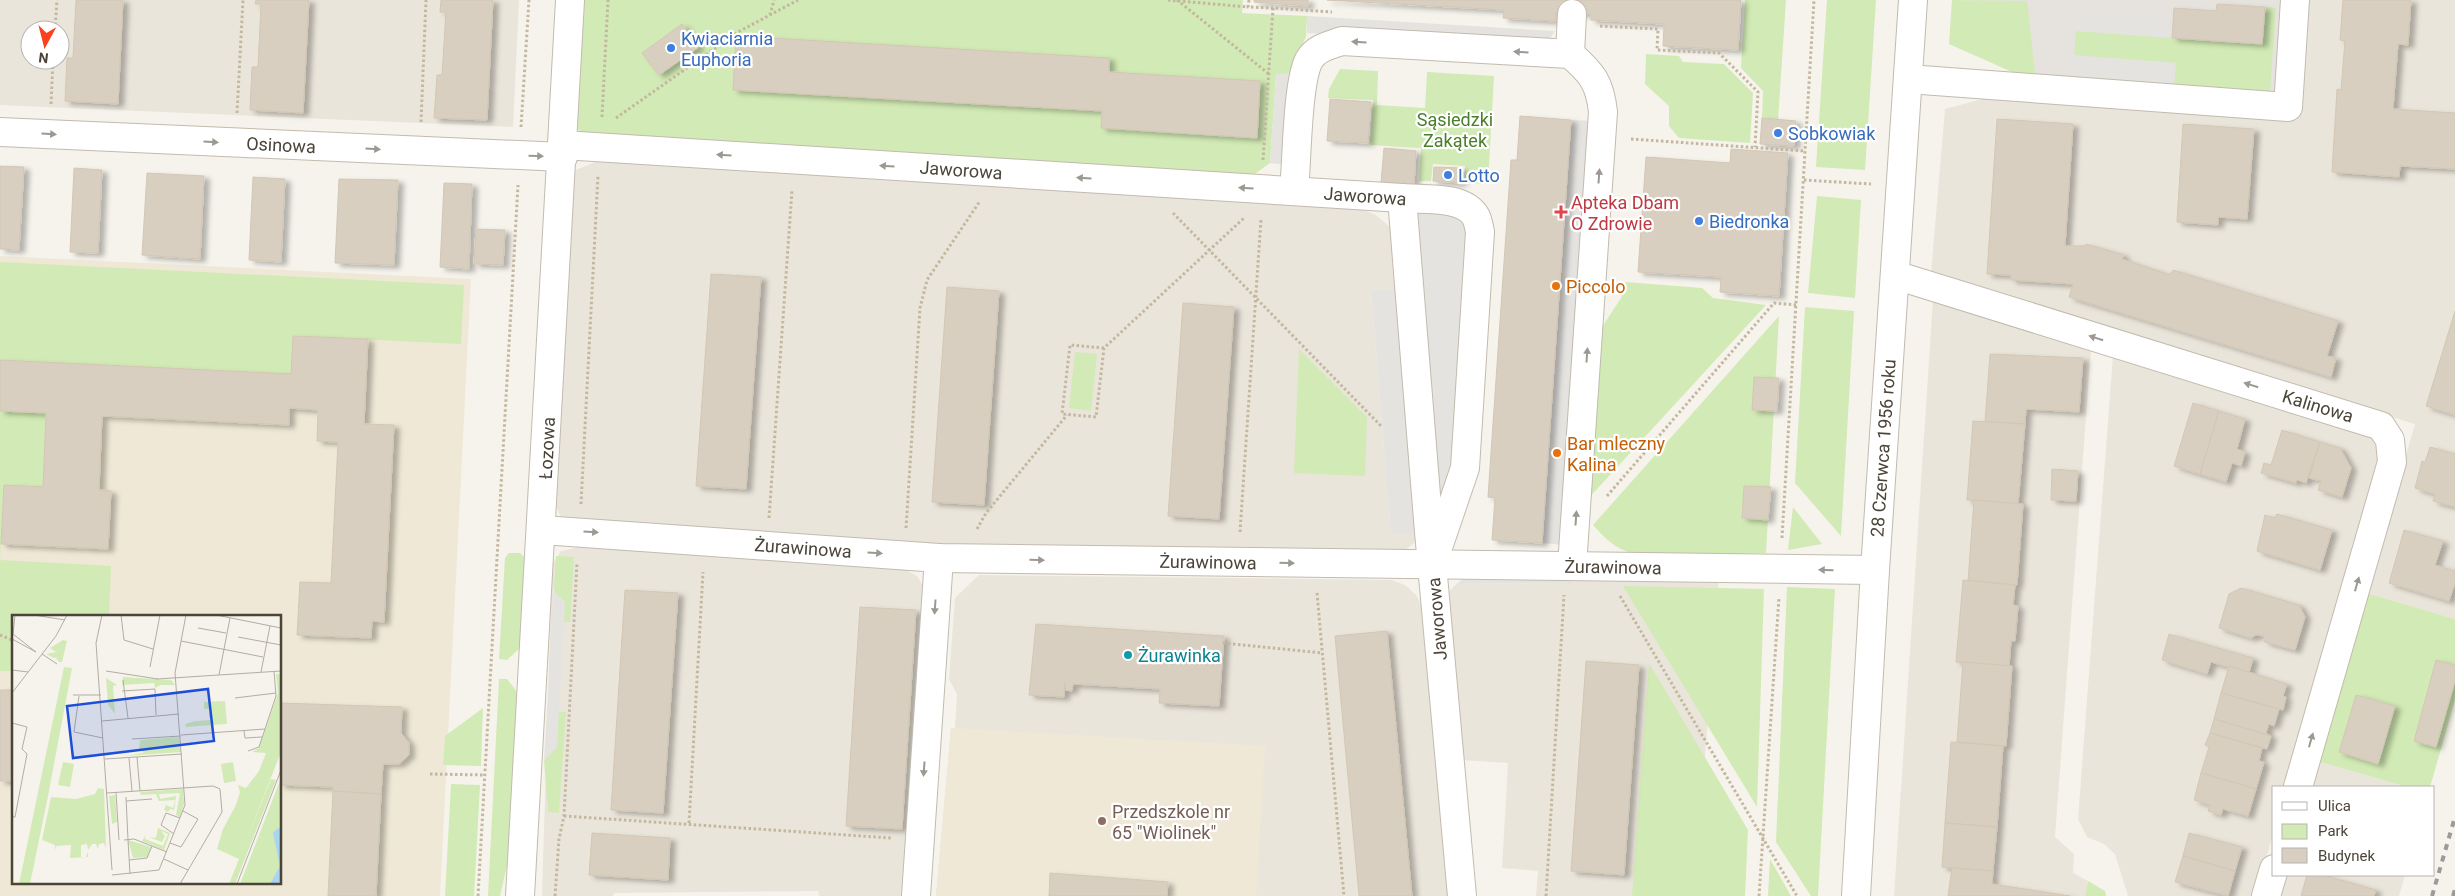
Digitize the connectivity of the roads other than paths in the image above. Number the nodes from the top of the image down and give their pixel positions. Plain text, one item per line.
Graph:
1 (570, 0) edge
2 (1913, 0) edge
3 (2294, 0) edge
4 (1582, 20) road end
5 (1570, 54) junction
6 (1908, 79) junction
7 (0, 132) edge
8 (563, 151) junction
9 (1294, 191) junction
10 (1402, 198) junction
11 (1895, 275) junction
12 (542, 530) junction
13 (950, 558) junction
14 (1432, 565) junction
15 (1572, 566) junction
16 (1875, 570) junction
17 (2298, 786) edge
18 (2272, 876) edge
19 (520, 896) edge
20 (916, 896) edge
21 (1462, 896) edge
22 (1856, 896) edge
23 (2266, 896) edge

1 - 8 street, Łozowa
2 - 6 street, 28 Czerwca 1956 roku
3 - 6 street
4 - 5 street
5 -> 9 street
15 -> 5 street
6 - 11 street, 28 Czerwca 1956 roku
7 -> 8 street, Osinowa
9 -> 8 street, Jaworowa
8 - 12 street, Łozowa
9 - 10 street, Jaworowa
10 - 14 street
10 - 14 street, Jaworowa
11 - 16 street, 28 Czerwca 1956 roku
17 -> 11 street, Kalinowa
12 -> 13 street, Żurawinowa
12 - 19 street, Łozowa
13 -> 14 street, Żurawinowa
13 -> 20 street
14 - 15 street, Żurawinowa
14 - 21 street, Jaworowa
16 -> 15 street, Żurawinowa
16 - 22 street, 28 Czerwca 1956 roku
18 - 23 street

